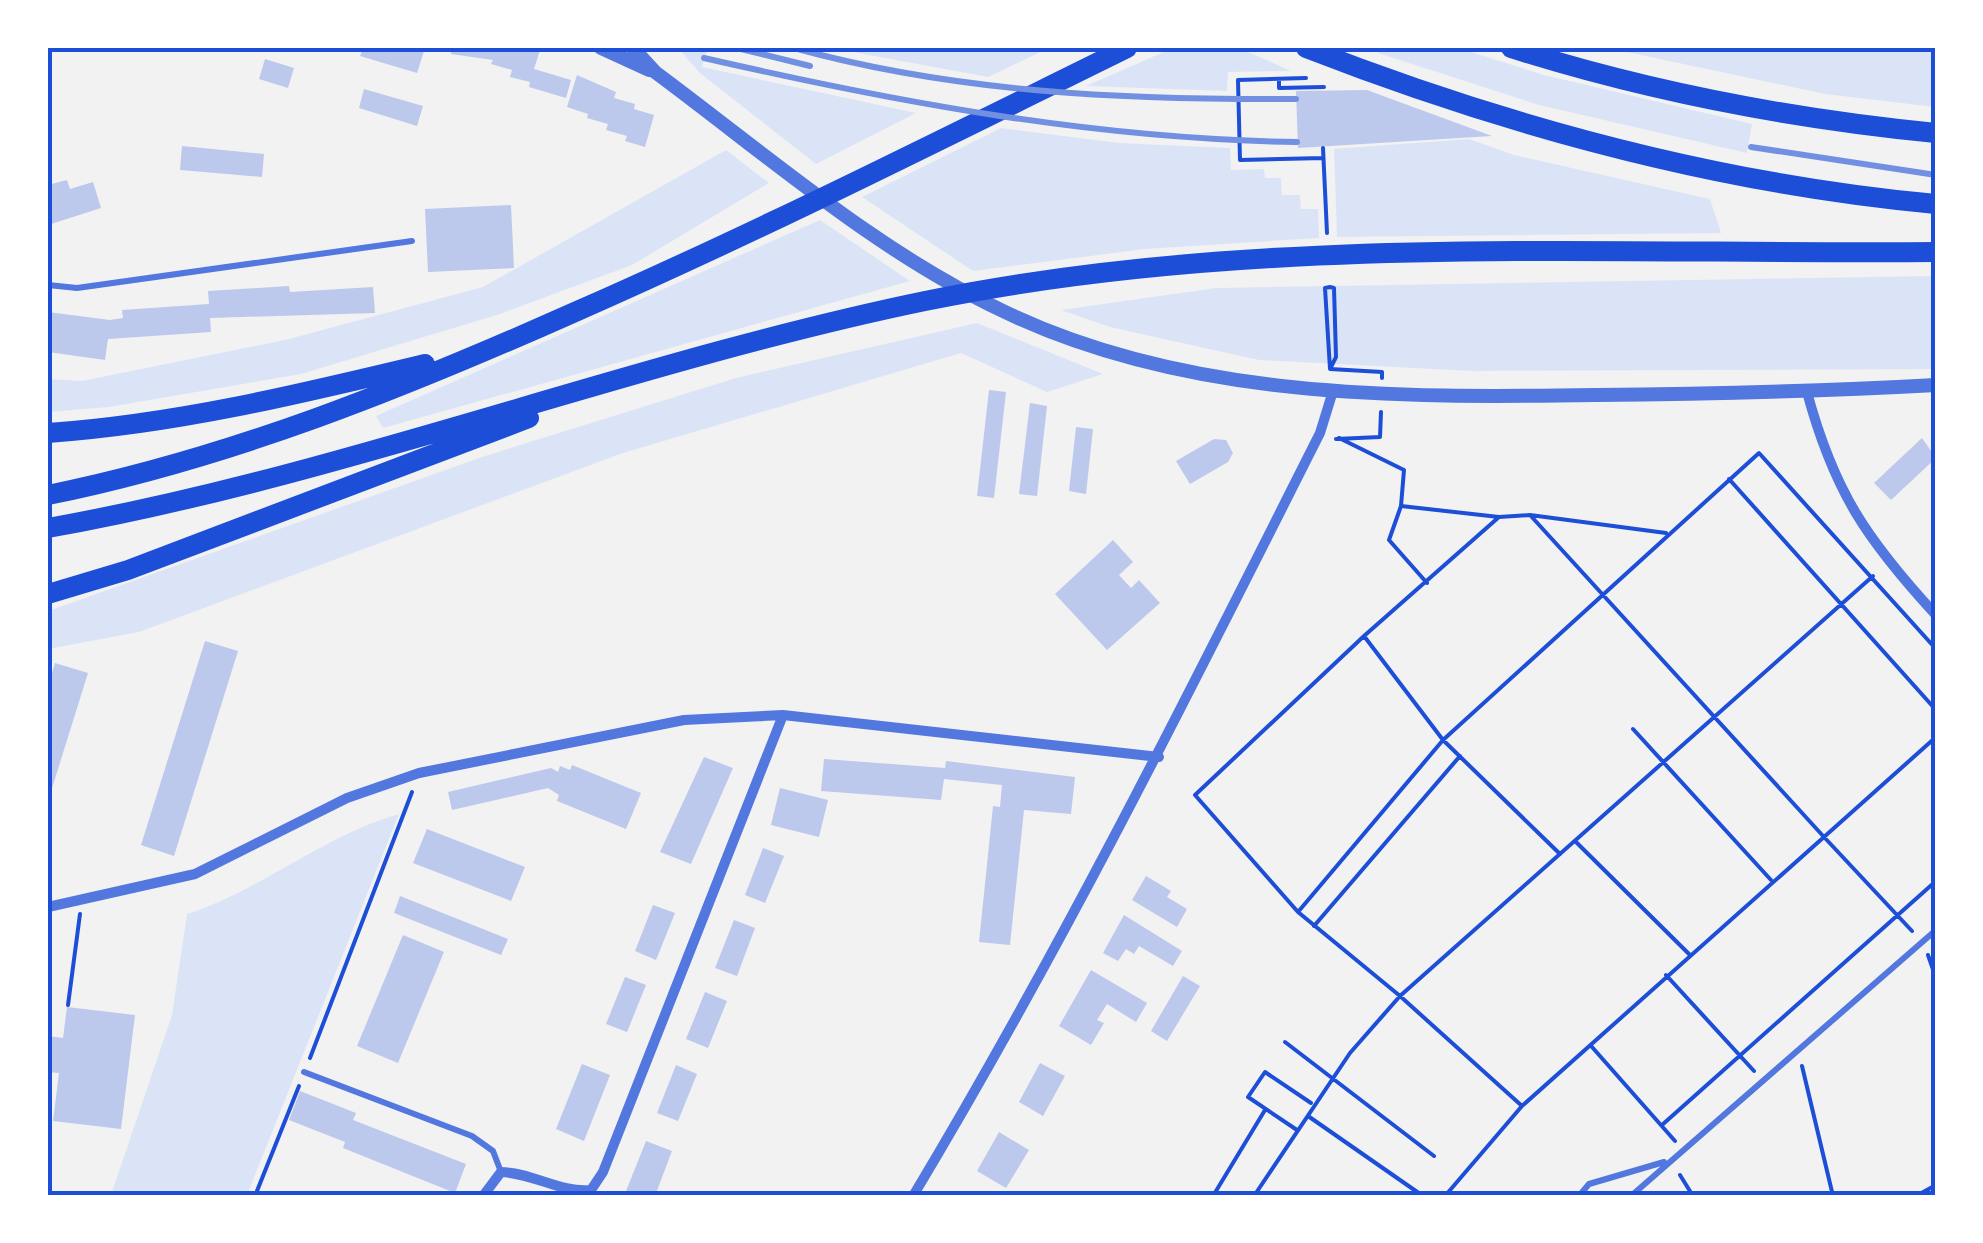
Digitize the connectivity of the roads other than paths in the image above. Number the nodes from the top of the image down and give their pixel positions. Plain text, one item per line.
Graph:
1 (601, 48) edge
2 (633, 48) edge
3 (1127, 48) edge
4 (1306, 48) edge
5 (1510, 48) edge
6 (655, 72) junction
7 (1936, 133) edge
8 (1936, 204) edge
9 (412, 241) dead end
10 (1936, 252) edge
11 (48, 284) edge
12 (495, 348) junction
13 (643, 374) junction
14 (1936, 385) edge
15 (1333, 391) junction
16 (1807, 392) junction
17 (48, 433) edge
18 (48, 495) edge
19 (48, 528) edge
20 (48, 594) edge
21 (1936, 615) edge
22 (783, 715) junction
23 (1159, 757) junction
24 (48, 907) edge
25 (1936, 930) edge
26 (304, 1072) road end
27 (1668, 1162) junction
28 (501, 1172) junction
29 (483, 1196) edge
30 (913, 1196) edge
31 (1579, 1196) edge
32 (1631, 1196) edge

1 - 6 street
2 - 6 street
3 - 12 highway
4 - 8 highway
5 - 7 highway
6 - 15 street
9 - 11 lane
10 - 13 highway
12 - 17 highway
12 - 18 highway
13 - 19 highway
13 - 20 highway
14 - 16 street
15 - 16 street
15 - 23 street
16 - 21 street
22 - 23 street
22 - 24 street
22 - 28 street
23 - 30 street
25 - 27 lane
26 - 28 lane
27 - 31 lane
27 - 32 lane
28 - 29 street

